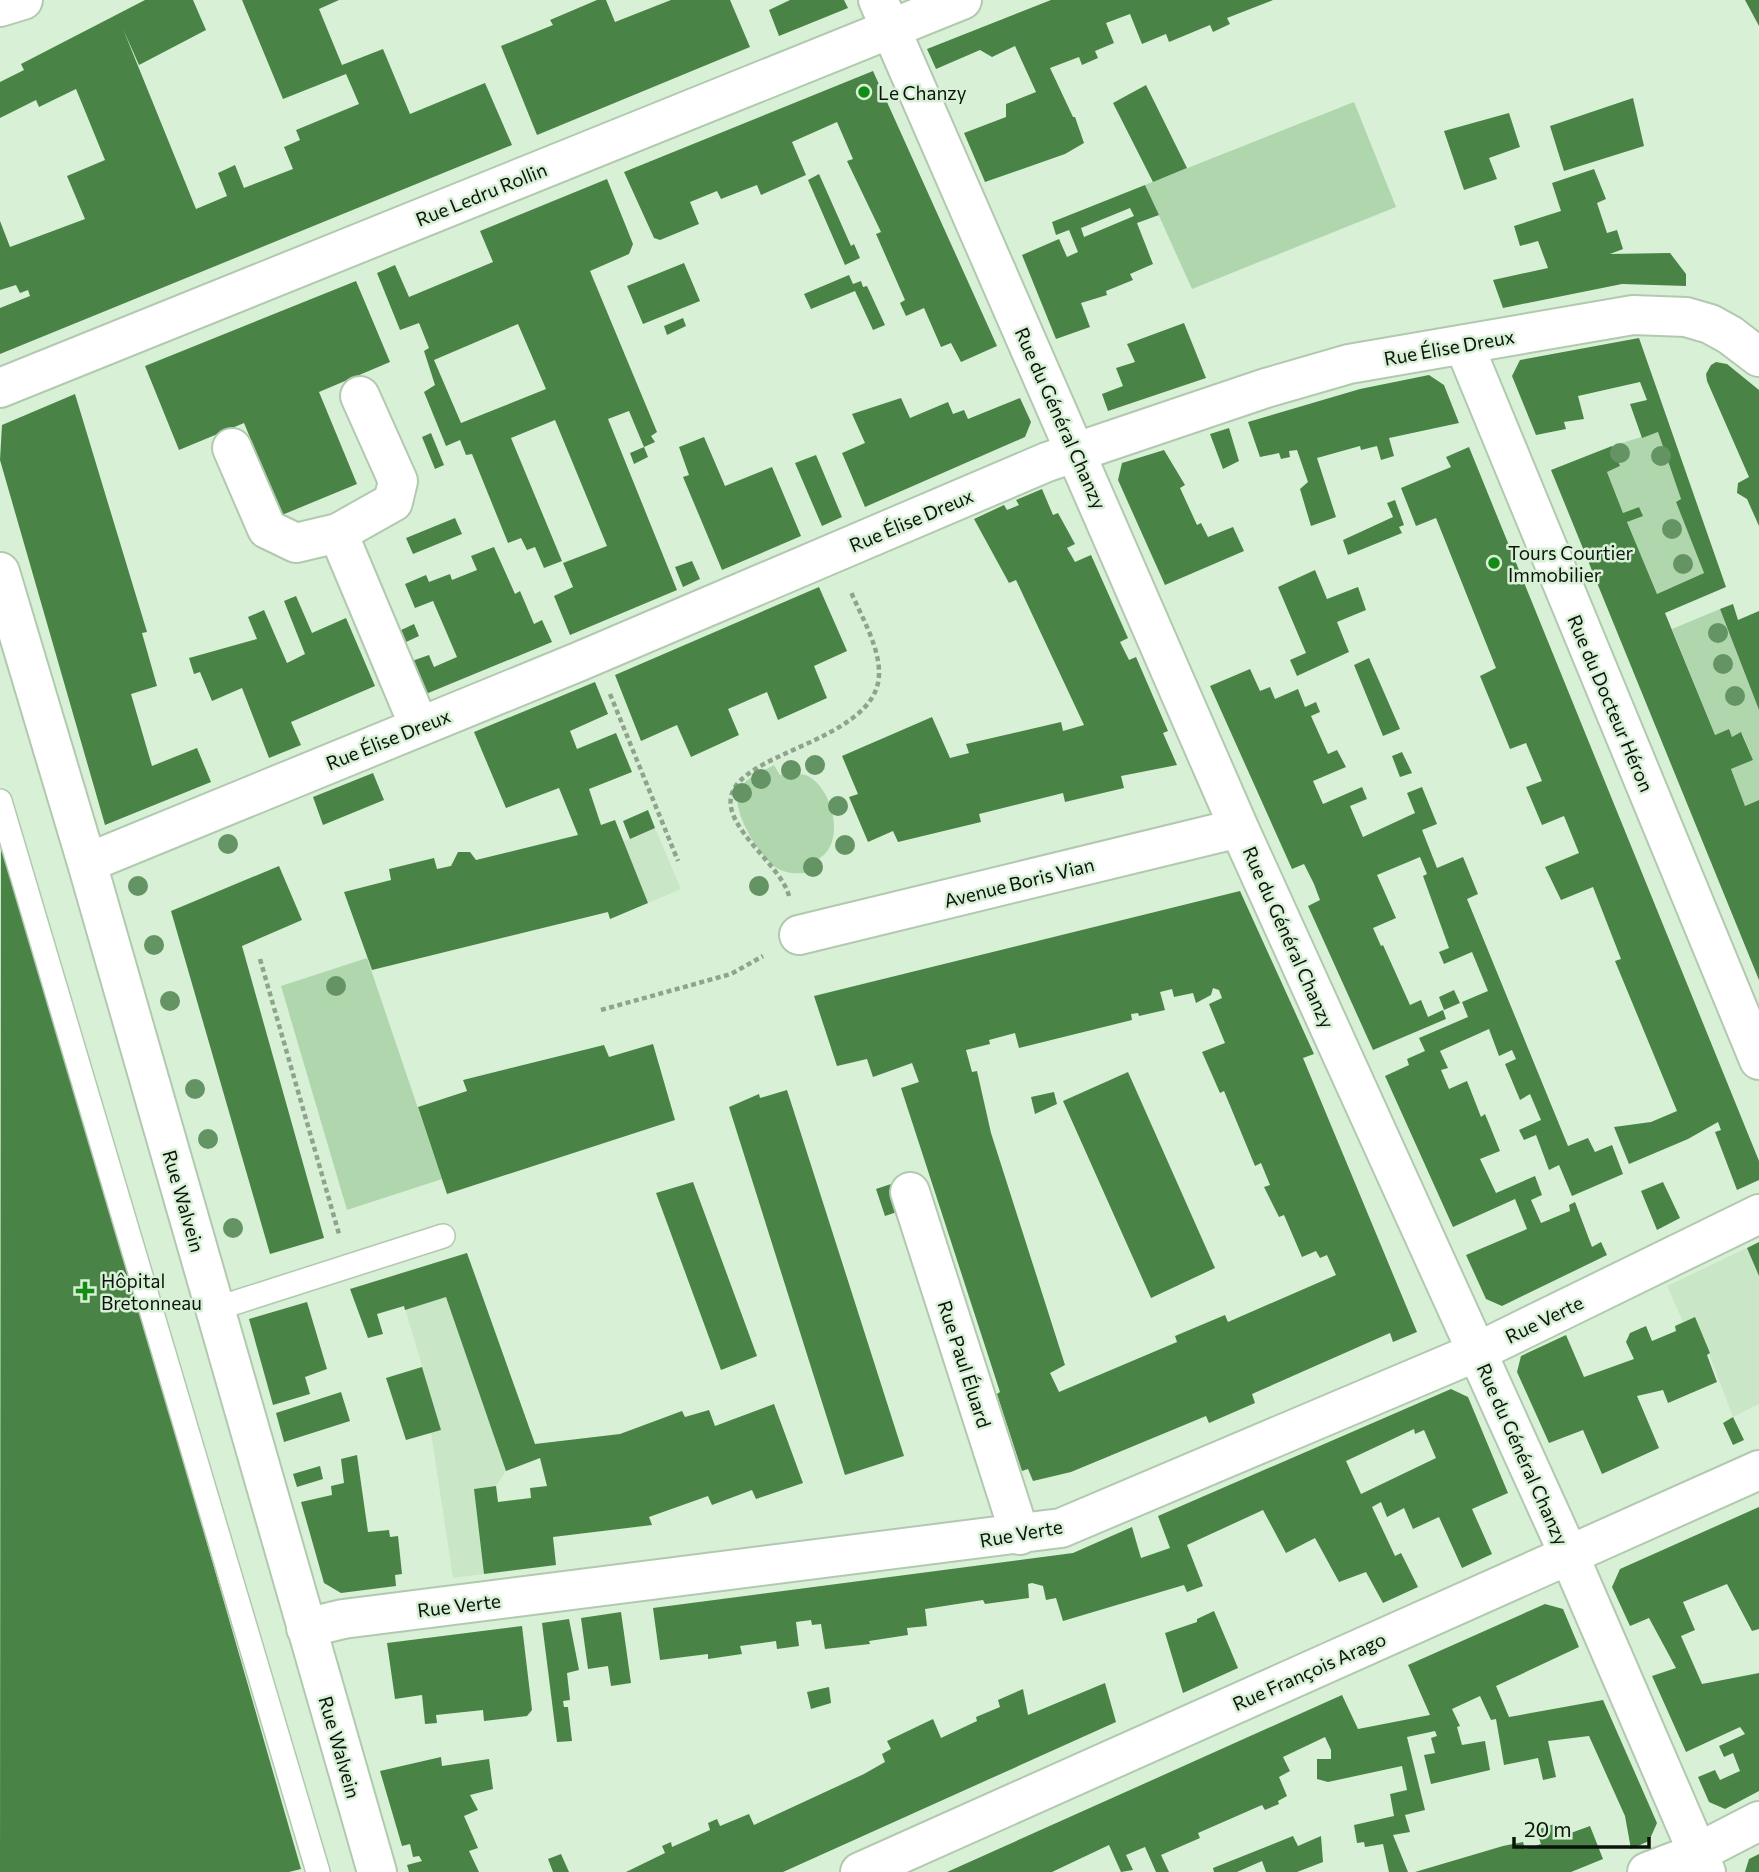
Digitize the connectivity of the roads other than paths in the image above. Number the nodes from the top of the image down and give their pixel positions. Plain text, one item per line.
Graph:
1 (23, 0) edge
2 (962, 0) edge
3 (0, 7) edge
4 (884, 14) edge
5 (1464, 345) junction
6 (1759, 357) edge
7 (0, 388) edge
8 (360, 396) dead end
9 (232, 448) dead end
10 (1075, 452) junction
11 (338, 533) junction
12 (0, 572) edge
13 (419, 726) junction
14 (0, 801) edge
15 (1240, 828) junction
16 (87, 863) junction
17 (799, 934) road end
18 (1759, 1060) edge
19 (910, 1192) dead end
20 (1759, 1214) edge
21 (443, 1236) dead end
22 (215, 1309) junction
23 (1476, 1351) junction
24 (1759, 1471) edge
25 (1020, 1535) junction
26 (1569, 1555) junction
27 (306, 1628) junction
28 (1759, 1821) edge
29 (1701, 1863) edge
30 (318, 1872) edge
31 (377, 1872) edge
32 (860, 1872) edge
33 (1647, 1872) edge

1 - 3 street
2 - 4 street, Rue Ledru Rollin
4 - 7 street, Rue Ledru Rollin
4 - 10 street, Rue du Général Chanzy
5 - 6 street, Rue Élise Dreux
5 - 10 street, Rue Élise Dreux
5 - 18 street, Rue du Docteur Héron
8 - 11 street
9 - 11 street
10 - 13 street, Rue Élise Dreux
10 - 15 street, Rue du Général Chanzy
11 - 13 street
12 - 16 street, Rue Walvein
13 - 16 street, Rue Élise Dreux
14 - 30 lane
15 - 17 street, Avenue Boris Vian
15 - 23 street, Rue du Général Chanzy
16 - 22 street, Rue Walvein
19 - 25 street, Rue Paul Éluard
20 - 23 street, Rue Verte
21 - 22 lane
22 - 27 street, Rue Walvein
23 - 25 street, Rue Verte
23 - 26 street, Rue du Général Chanzy
24 - 26 street, Rue François Arago
25 - 27 street, Rue Verte
26 - 29 street, Rue du Général Chanzy
26 - 32 street, Rue François Arago
27 - 31 street, Rue Walvein
28 - 29 street
29 - 33 street

